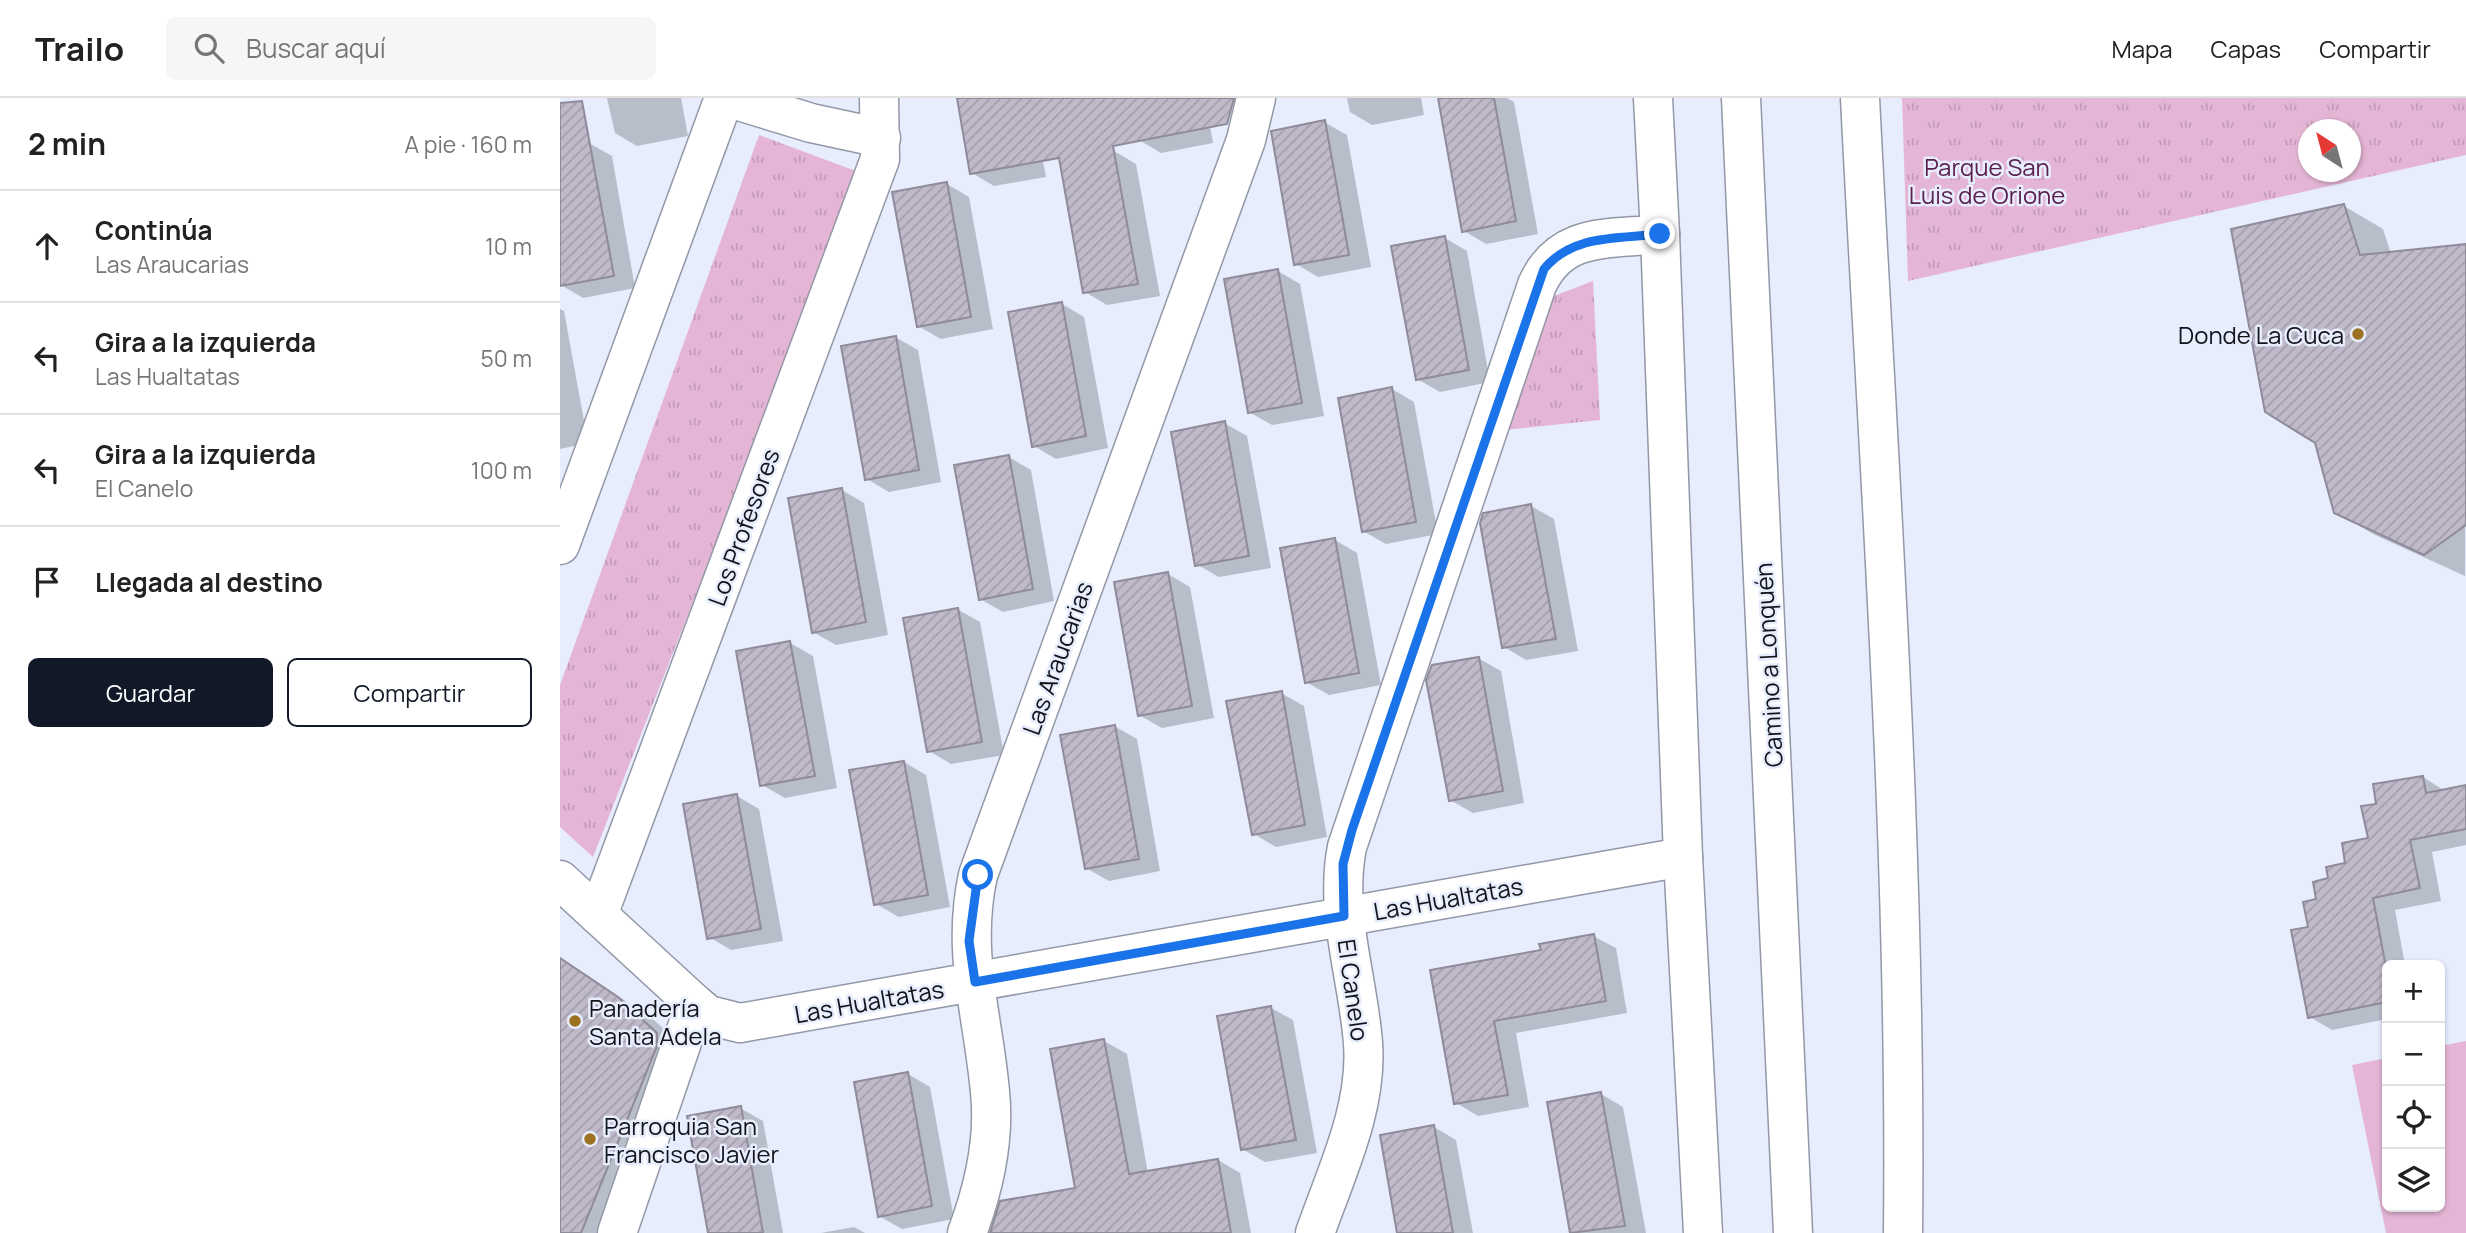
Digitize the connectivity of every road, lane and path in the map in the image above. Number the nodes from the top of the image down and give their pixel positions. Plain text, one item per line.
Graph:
1 (727, 98) edge
2 (879, 98) edge
3 (1256, 98) edge
4 (1653, 98) edge
5 (1741, 98) edge
6 (1860, 98) edge
7 (881, 138) junction
8 (1660, 234) junction
9 (560, 545) edge
10 (1683, 857) junction
11 (560, 880) edge
12 (598, 915) junction
13 (1344, 916) junction
14 (975, 982) junction
15 (695, 1004) junction
16 (617, 1233) edge
17 (967, 1233) edge
18 (1315, 1233) edge
19 (1703, 1233) edge
20 (1793, 1233) edge
21 (1903, 1233) edge

1 - 7 street
1 - 9 street
2 - 7 street, Los Profesores
3 - 14 street, Las Araucarias
4 - 8 street
5 - 20 street, Camino a Lonquén
6 - 21 street
7 - 12 street, Los Profesores
8 - 10 street
8 - 13 street, El Canelo
10 - 13 street, Las Hualtatas
10 - 19 street
11 - 12 street, Las Hualtatas
12 - 15 street, Las Hualtatas
13 - 14 street, Las Hualtatas
13 - 18 street, El Canelo
14 - 15 street, Las Hualtatas
14 - 17 street, Las Araucarias
15 - 16 street

